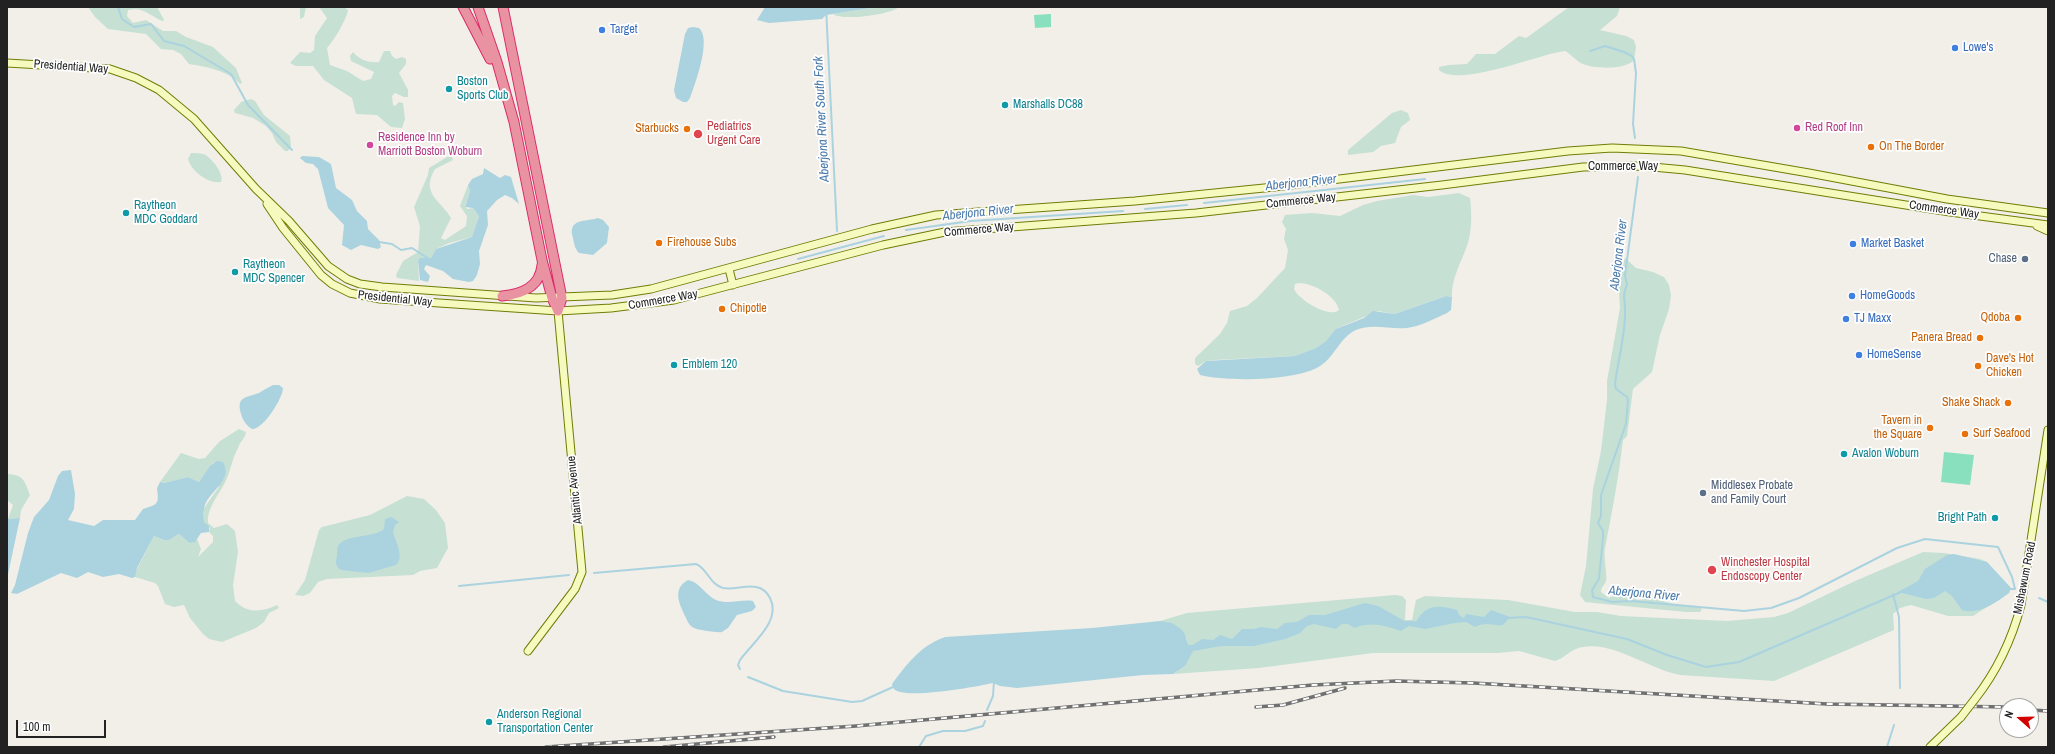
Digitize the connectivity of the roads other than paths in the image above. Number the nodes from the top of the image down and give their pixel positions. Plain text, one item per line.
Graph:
1 (463, 7) edge
2 (503, 7) edge
3 (509, 7) edge
4 (479, 10) edge
5 (512, 47) junction
6 (7, 63) edge
7 (502, 82) junction
8 (256, 189) junction
9 (2046, 212) edge
10 (2028, 222) junction
11 (2048, 225) edge
12 (2048, 231) edge
13 (542, 260) junction
14 (729, 270) junction
15 (733, 285) junction
16 (502, 296) junction
17 (552, 298) junction
18 (562, 298) junction
19 (558, 311) junction
20 (2048, 430) edge
21 (528, 651) dead end
22 (1930, 747) edge

1 - 7 highway
2 - 5 highway
3 - 5 highway
4 - 7 highway
5 - 18 highway
6 - 8 street, Presidential Way
7 - 13 highway
8 - 16 street, Presidential Way
8 - 19 street, Presidential Way
9 - 14 street, Commerce Way
10 - 11 street, Commerce Way
10 - 12 street
10 - 15 street, Commerce Way
13 - 16 highway
13 - 17 highway
14 - 15 street
14 - 18 street, Commerce Way
15 - 19 street, Commerce Way
16 - 17 street, Presidential Way
17 - 18 street, Presidential Way
17 - 19 highway
18 - 19 highway
19 - 21 street, Atlantic Avenue
20 - 22 street, Mishawum Road, bridge

